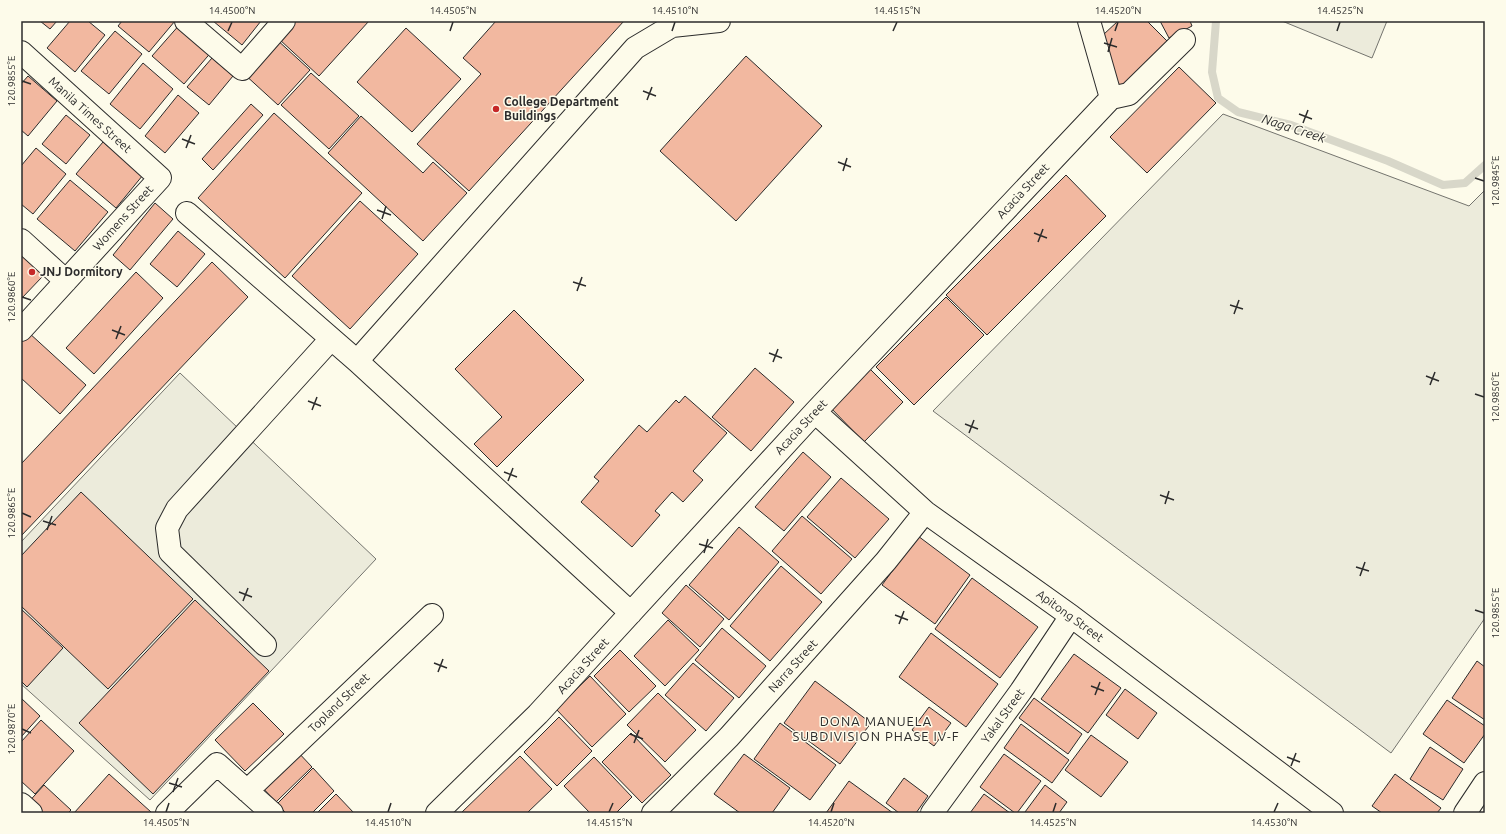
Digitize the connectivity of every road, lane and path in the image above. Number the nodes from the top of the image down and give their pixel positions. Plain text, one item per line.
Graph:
1 (186, 21) edge
2 (284, 21) edge
3 (719, 21) edge
4 (1089, 21) edge
5 (1184, 40) dead end
6 (21, 52) edge
7 (1111, 98) junction
8 (160, 178) joint
9 (188, 213) dead end
10 (21, 240) edge
11 (66, 281) junction
12 (21, 330) edge
13 (331, 338) junction
14 (357, 362) junction
15 (815, 412) junction
16 (925, 512) junction
17 (631, 613) junction
18 (432, 615) dead end
19 (1071, 616) junction
20 (265, 645) dead end
21 (1485, 783) edge
22 (247, 791) junction
23 (21, 804) edge
24 (31, 813) edge
25 (167, 813) edge
26 (272, 813) edge
27 (437, 813) edge
28 (653, 813) edge
29 (932, 813) edge
30 (1332, 813) edge
31 (1465, 813) edge

1 - 2 street
3 - 14 street
4 - 7 street
5 - 7 street
6 - 8 street, Manila Times Street
7 - 15 street, Acacia Street
8 - 11 street, Womens Street
9 - 13 street
10 - 11 street
11 - 12 street, Womens Street
13 - 14 street
13 - 20 street
14 - 17 street
15 - 16 street, Apitong Street
15 - 17 street, Acacia Street
16 - 19 street, Apitong Street
16 - 28 street, Narra Street
17 - 27 street, Acacia Street
18 - 22 street, Topland Street
19 - 29 street, Yakal Street
19 - 30 street, Apitong Street
21 - 31 street
22 - 25 street
22 - 26 street
23 - 24 street

